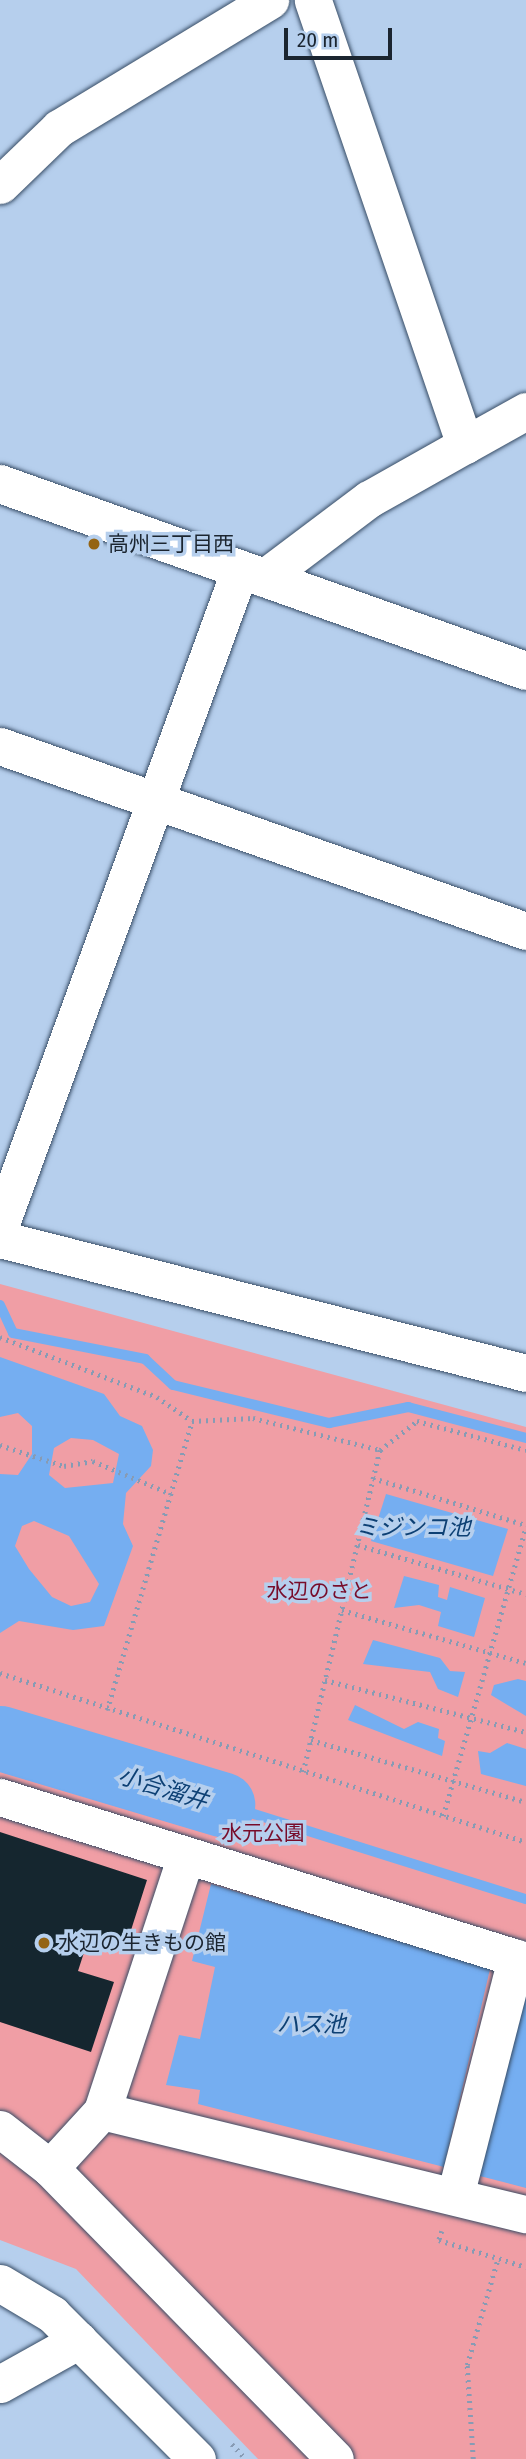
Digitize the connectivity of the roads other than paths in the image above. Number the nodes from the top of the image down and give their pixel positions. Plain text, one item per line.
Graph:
1 (270, 0) edge
2 (313, 0) edge
3 (0, 185) edge
4 (526, 411) edge
5 (465, 444) junction
6 (0, 484) edge
7 (252, 574) junction
8 (526, 671) edge
9 (0, 746) edge
10 (153, 801) junction
11 (526, 931) edge
12 (0, 1226) edge
13 (0, 1239) edge
14 (526, 1373) edge
15 (0, 1797) edge
16 (187, 1855) junction
17 (521, 1959) edge
18 (102, 2111) junction
19 (0, 2130) edge
20 (50, 2168) junction
21 (455, 2196) junction
22 (526, 2214) edge
23 (0, 2283) edge
24 (79, 2340) junction
25 (0, 2384) edge
26 (197, 2459) edge
27 (335, 2459) edge

1 - 3 street
2 - 5 street
4 - 5 street
5 - 7 street
6 - 7 street
7 - 8 street
7 - 10 street
9 - 10 street
10 - 11 street
10 - 12 street
13 - 14 street
15 - 16 street
16 - 17 street
16 - 18 street
17 - 21 street
18 - 20 street
18 - 21 street
19 - 20 street
20 - 27 street
21 - 22 street
23 - 24 street
24 - 25 street
24 - 26 street

